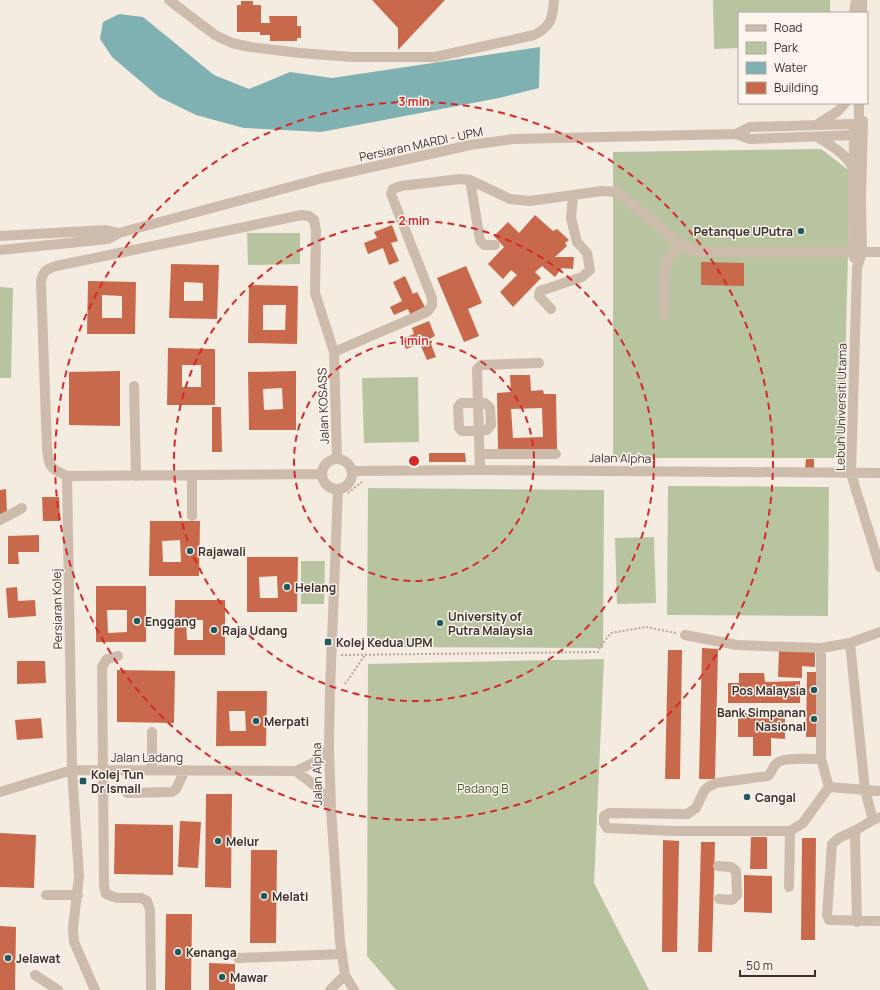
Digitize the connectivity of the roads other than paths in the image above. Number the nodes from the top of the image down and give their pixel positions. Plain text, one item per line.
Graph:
1 (169, 0) edge
2 (554, 0) edge
3 (856, 0) edge
4 (862, 0) edge
5 (854, 12) edge
6 (862, 12) edge
7 (844, 104) edge
8 (854, 104) edge
9 (859, 104) edge
10 (863, 104) edge
11 (816, 125) junction
12 (856, 129) junction
13 (736, 134) junction
14 (816, 137) junction
15 (853, 168) junction
16 (470, 180) junction
17 (573, 196) junction
18 (861, 197) junction
19 (119, 233) junction
20 (0, 236) edge
21 (495, 245) dead end
22 (682, 245) junction
23 (0, 250) edge
24 (857, 252) junction
25 (880, 252) edge
26 (551, 309) dead end
27 (664, 315) dead end
28 (334, 352) junction
29 (539, 363) dead end
30 (134, 386) dead end
31 (478, 403) junction
32 (478, 430) junction
33 (479, 454) junction
34 (556, 454) dead end
35 (337, 459) junction
36 (480, 470) junction
37 (352, 471) junction
38 (322, 474) junction
39 (851, 474) junction
40 (880, 474) edge
41 (192, 475) junction
42 (67, 476) junction
43 (136, 476) junction
44 (338, 489) junction
45 (22, 508) dead end
46 (192, 516) dead end
47 (0, 520) edge
48 (880, 567) edge
49 (880, 632) edge
50 (686, 635) road end
51 (850, 643) junction
52 (821, 648) junction
53 (118, 656) dead end
54 (152, 732) dead end
55 (329, 749) junction
56 (821, 758) junction
57 (72, 770) junction
58 (102, 770) junction
59 (152, 770) junction
60 (185, 770) junction
61 (296, 771) junction
62 (829, 787) junction
63 (866, 790) junction
64 (0, 792) edge
65 (880, 792) edge
66 (127, 793) dead end
67 (331, 809) junction
68 (876, 818) edge
69 (856, 830) junction
70 (790, 831) junction
71 (718, 866) dead end
72 (789, 887) dead end
73 (46, 894) dead end
74 (78, 895) junction
75 (719, 899) dead end
76 (857, 918) junction
77 (880, 921) edge
78 (342, 954) junction
79 (238, 958) dead end
80 (35, 974) dead end
81 (344, 975) junction
82 (58, 990) edge
83 (95, 990) edge
84 (151, 990) edge
85 (330, 990) edge
86 (354, 990) edge

1 - 2 street
3 - 5 street
4 - 6 street
7 - 11 street
8 - 12 street, Lebuh Universiti Utama
9 - 12 street
10 - 18 street, Lebuh Universiti Utama
11 - 12 street
11 - 13 street
12 - 14 street
12 - 15 street, Lebuh Universiti Utama
12 - 18 street
13 - 14 street
13 - 19 street, Persiaran MARDI - UPM
14 - 15 street
15 - 24 street, Lebuh Universiti Utama
16 - 17 street
16 - 21 street
16 - 28 street
17 - 22 street
17 - 26 street
18 - 24 street, Lebuh Universiti Utama
19 - 20 street, Persiaran MARDI - UPM
19 - 23 street, Persiaran MARDI - UPM
22 - 24 street
22 - 27 street
24 - 25 street
24 - 39 street, Lebuh Universiti Utama
28 - 35 street, Jalan KOSASS
28 - 42 street, Jalan KOSASS
29 - 31 street
30 - 43 street
31 - 32 street
31 - 32 street
32 - 33 street
33 - 34 street
33 - 36 street
35 - 37 street
35 - 38 street
36 - 37 street, Jalan Alpha
36 - 39 street, Jalan Alpha
37 - 44 street
38 - 41 street
38 - 44 street
39 - 40 street, Jalan Alpha
39 - 48 street, Lebuh Universiti Utama
41 - 43 street
41 - 46 street
42 - 43 street
42 - 57 street, Persiaran Kolej
44 - 55 street, Jalan Alpha
45 - 47 street
49 - 51 street
50 - 52 street
51 - 52 street
51 - 63 street
52 - 56 street
53 - 58 street
54 - 59 street
55 - 61 street, Jalan Ladang
55 - 67 street, Jalan Alpha
56 - 62 street
56 - 70 street
57 - 58 street, Jalan Ladang
57 - 64 street, Jalan Ladang
57 - 74 street, Persiaran Kolej
58 - 59 street, Jalan Ladang
58 - 84 street
59 - 60 street, Jalan Ladang
60 - 61 street, Jalan Ladang
60 - 66 street
61 - 67 street
62 - 63 street
62 - 70 street
63 - 65 street
63 - 68 street
67 - 78 street, Jalan Alpha
68 - 69 street
69 - 76 street
69 - 76 street
70 - 72 street
71 - 75 street
73 - 74 street
74 - 83 street, Persiaran Kolej
76 - 77 street
78 - 79 street
78 - 81 street, Jalan Alpha
80 - 82 street
81 - 85 street
81 - 86 street, Jalan Alpha

